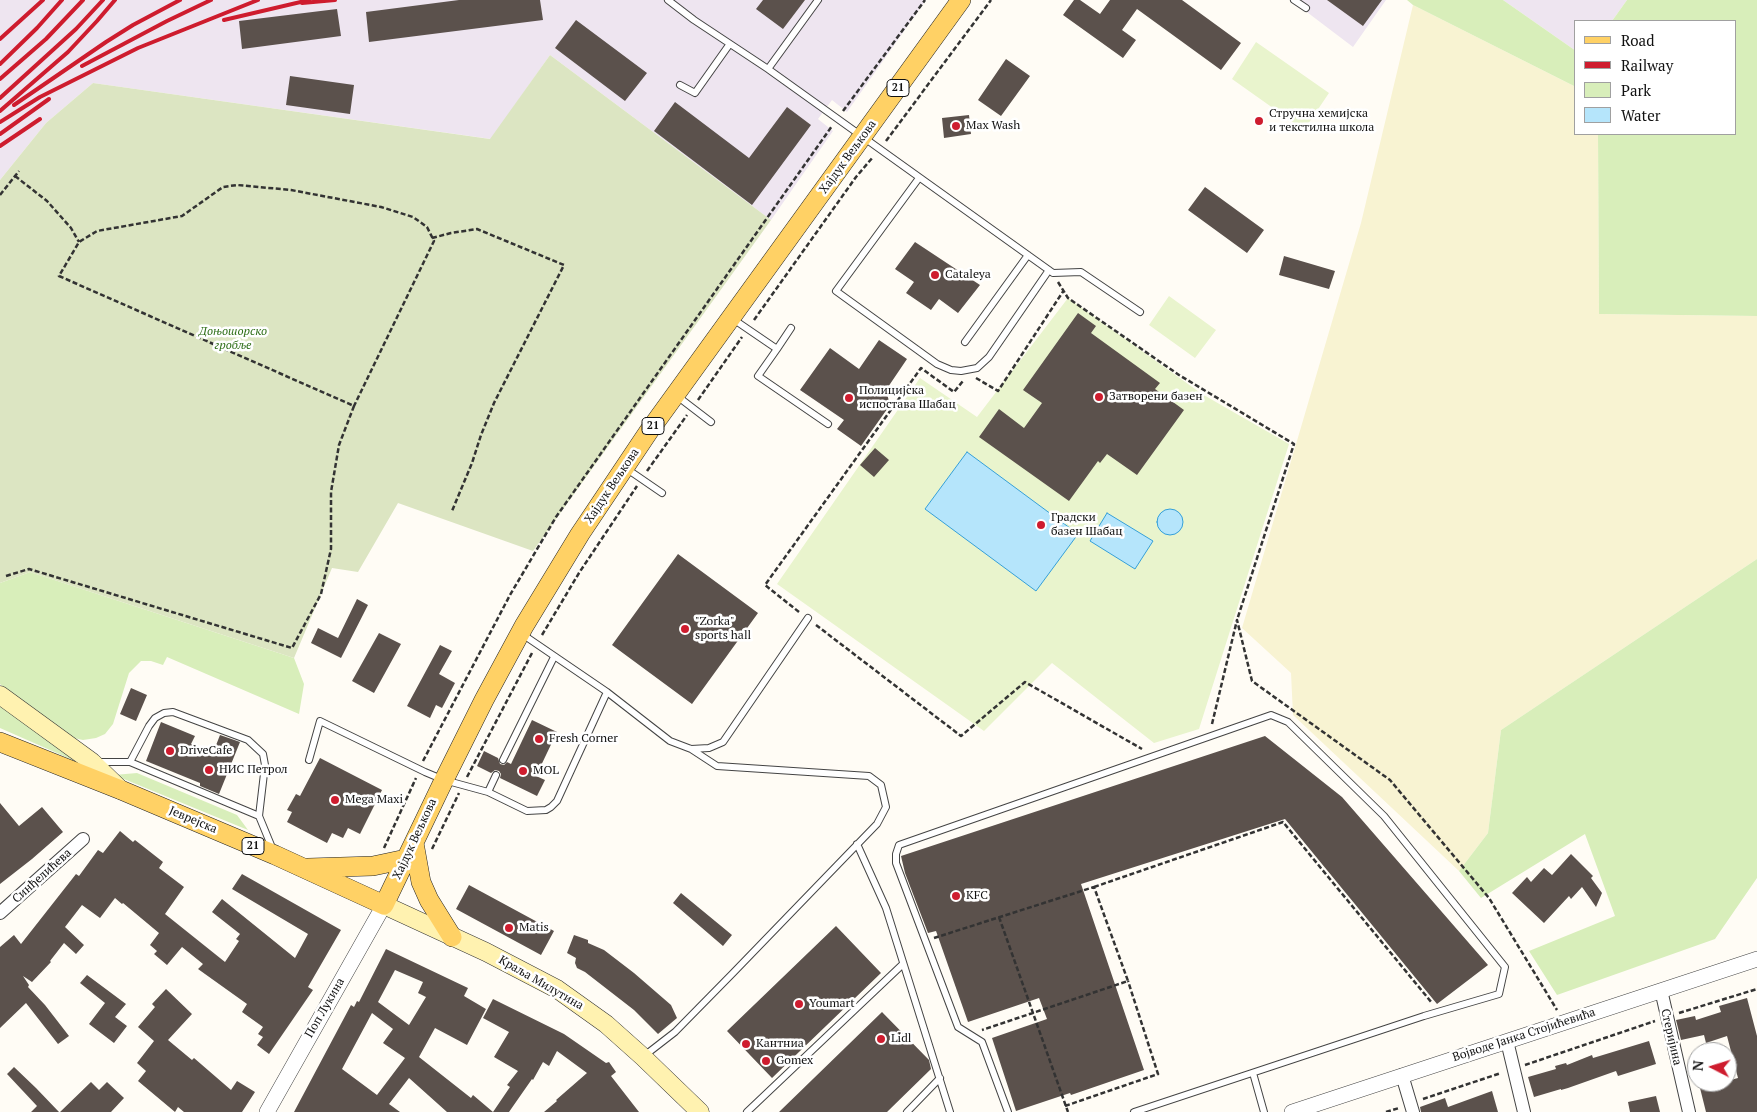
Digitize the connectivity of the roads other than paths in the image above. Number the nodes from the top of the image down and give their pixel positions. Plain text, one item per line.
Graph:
1 (668, 0) edge
2 (818, 0) edge
3 (961, 0) edge
4 (1294, 0) edge
5 (1306, 8) dead end
6 (729, 45) junction
7 (768, 69) junction
8 (680, 85) dead end
9 (862, 137) junction
10 (919, 178) junction
11 (1028, 255) junction
12 (1051, 272) junction
13 (1140, 312) dead end
14 (740, 324) junction
15 (791, 328) dead end
16 (965, 342) dead end
17 (776, 349) junction
18 (676, 395) junction
19 (711, 422) dead end
20 (828, 424) dead end
21 (624, 467) junction
22 (662, 493) dead end
23 (808, 618) road end
24 (521, 633) junction
25 (554, 657) junction
26 (607, 692) junction
27 (0, 695) edge
28 (1, 743) edge
29 (691, 749) junction
30 (308, 760) dead end
31 (503, 760) dead end
32 (92, 762) junction
33 (130, 762) junction
34 (496, 775) dead end
35 (444, 780) junction
36 (122, 790) junction
37 (488, 792) junction
38 (259, 816) junction
39 (84, 839) dead end
40 (857, 844) junction
41 (410, 851) junction
42 (275, 855) junction
43 (303, 868) junction
44 (384, 905) junction
45 (0, 913) edge
46 (452, 937) junction
47 (1757, 959) edge
48 (903, 964) junction
49 (1661, 990) junction
50 (1507, 1041) junction
51 (643, 1056) junction
52 (1253, 1072) junction
53 (1402, 1075) junction
54 (940, 1078) junction
55 (1412, 1108) edge
56 (751, 1111) edge
57 (267, 1112) edge
58 (700, 1112) edge
59 (907, 1112) edge
60 (950, 1112) edge
61 (1008, 1112) edge
62 (1134, 1112) edge
63 (1264, 1112) edge
64 (1292, 1112) edge
65 (1524, 1112) edge
66 (1689, 1112) edge

1 - 6 lane
2 - 7 lane
3 - 9 main road, Хајдук Вељкова / 21
4 - 5 lane
6 - 7 lane
6 - 8 lane
7 - 9 lane
9 - 10 lane
9 - 14 main road, Хајдук Вељкова / 21
10 - 11 lane
10 - 12 lane
11 - 12 lane
11 - 16 lane
12 - 13 lane
14 - 17 lane
14 - 18 main road, Хајдук Вељкова / 21
15 - 17 lane
17 - 20 lane
18 - 19 lane
18 - 21 main road, Хајдук Вељкова / 21
21 - 22 lane
21 - 24 main road, Хајдук Вељкова / 21
23 - 29 lane
24 - 25 lane
24 - 35 main road, Хајдук Вељкова / 21
25 - 26 lane
25 - 31 lane
26 - 29 lane
26 - 37 lane
27 - 32 main road
28 - 36 main road, Јеврејска / 21
29 - 40 lane
30 - 35 lane
32 - 33 lane
32 - 36 main road
33 - 38 lane
33 - 38 lane
34 - 37 lane
35 - 37 lane
35 - 41 main road, Хајдук Вељкова / 21
36 - 42 main road, Јеврејска / 21
38 - 42 lane
39 - 45 street, Синђелићева
40 - 48 lane
40 - 51 lane
41 - 43 main road
41 - 44 main road, Хајдук Вељкова / 21
41 - 46 main road
42 - 43 main road, Јеврејска / 21
43 - 44 main road, Јеврејска / 21
44 - 46 main road, Краља Милутина
44 - 57 street, Поп Лукина
46 - 51 main road, Краља Милутина
47 - 49 street, Војводе Јанка Стојићевића
48 - 54 lane
48 - 56 lane
49 - 50 street, Војводе Јанка Стојићевића
49 - 66 street, Стеријина
50 - 53 street, Војводе Јанка Стојићевића
50 - 65 street
51 - 58 main road, Краља Милутина
52 - 61 lane
52 - 62 lane
52 - 63 lane
53 - 55 street
53 - 64 street, Војводе Јанка Стојићевића
54 - 59 lane
54 - 60 lane

